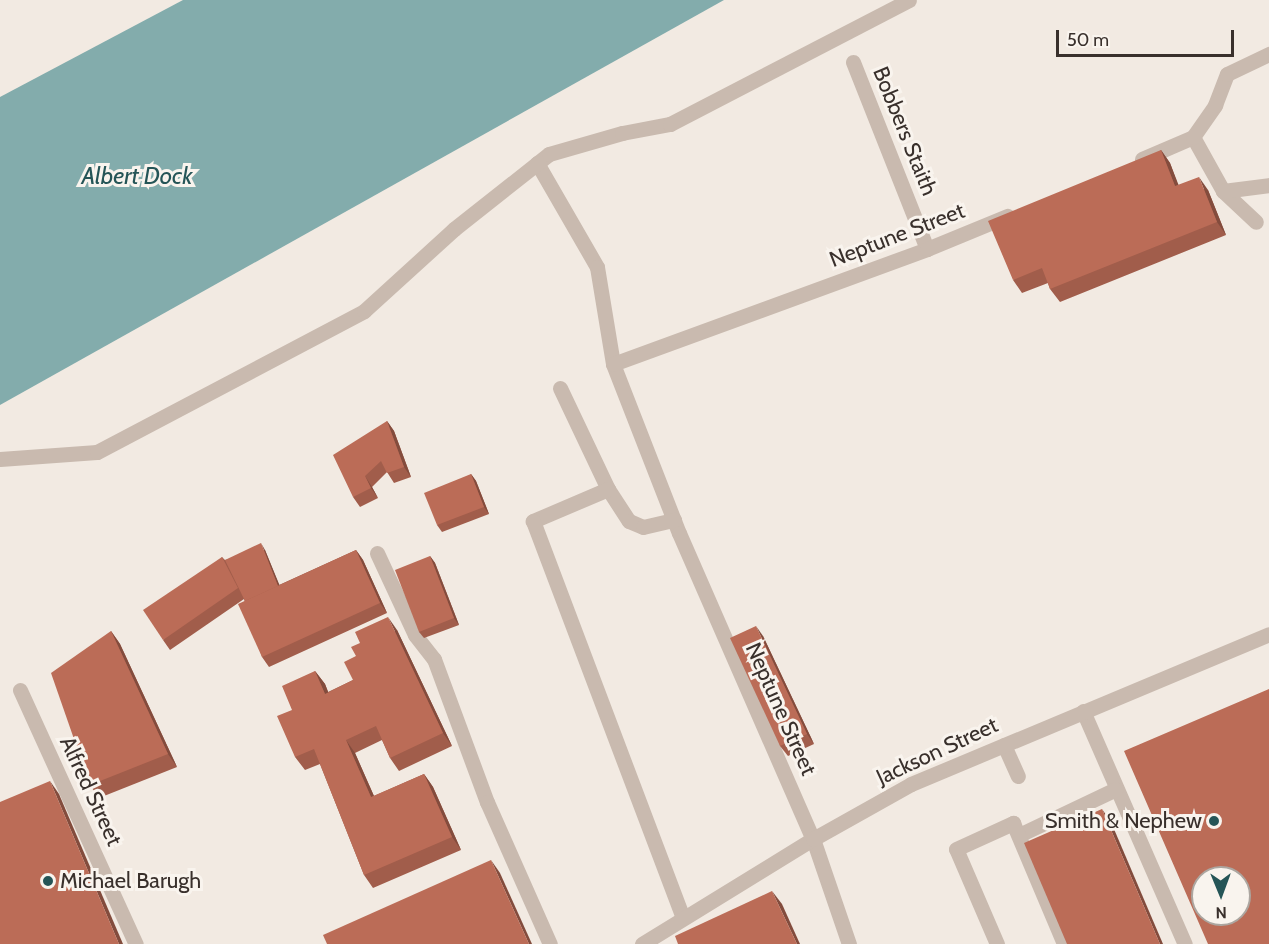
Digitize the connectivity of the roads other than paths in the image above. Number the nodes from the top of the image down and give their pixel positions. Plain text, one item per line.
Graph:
1 (909, 0) edge
2 (1269, 54) edge
3 (853, 62) dead end
4 (1193, 137) junction
5 (537, 163) junction
6 (1130, 164) edge
7 (1269, 185) edge
8 (1223, 191) junction
9 (1023, 209) edge
10 (1256, 222) dead end
11 (927, 249) junction
12 (614, 364) junction
13 (560, 388) dead end
14 (0, 459) edge
15 (608, 489) junction
16 (674, 520) junction
17 (377, 553) dead end
18 (1269, 634) edge
19 (21, 690) dead end
20 (1083, 711) junction
21 (1004, 745) junction
22 (1018, 776) dead end
23 (1116, 789) junction
24 (1019, 836) junction
25 (813, 839) junction
26 (683, 918) junction
27 (136, 944) edge
28 (550, 944) edge
29 (642, 944) edge
30 (849, 944) edge
31 (997, 944) edge
32 (1064, 944) edge
33 (1185, 944) edge

1 - 5 street
2 - 4 street
3 - 11 street, Bobbers Staith
4 - 6 street
4 - 8 street
5 - 12 street, Neptune Street
5 - 14 street
7 - 8 street
8 - 10 street
9 - 11 street, Neptune Street
11 - 12 street, Neptune Street
12 - 16 street, Neptune Street
13 - 15 street
15 - 16 street
15 - 26 street
16 - 25 street, Neptune Street
17 - 28 street
18 - 20 street, Jackson Street
19 - 27 street, Alfred Street
20 - 21 street, Jackson Street
20 - 23 street
21 - 22 street
21 - 25 street, Jackson Street
23 - 24 street
23 - 33 street
24 - 31 street
24 - 32 street
25 - 26 street, Jackson Street
25 - 30 street, Neptune Street
26 - 29 street, Jackson Street

